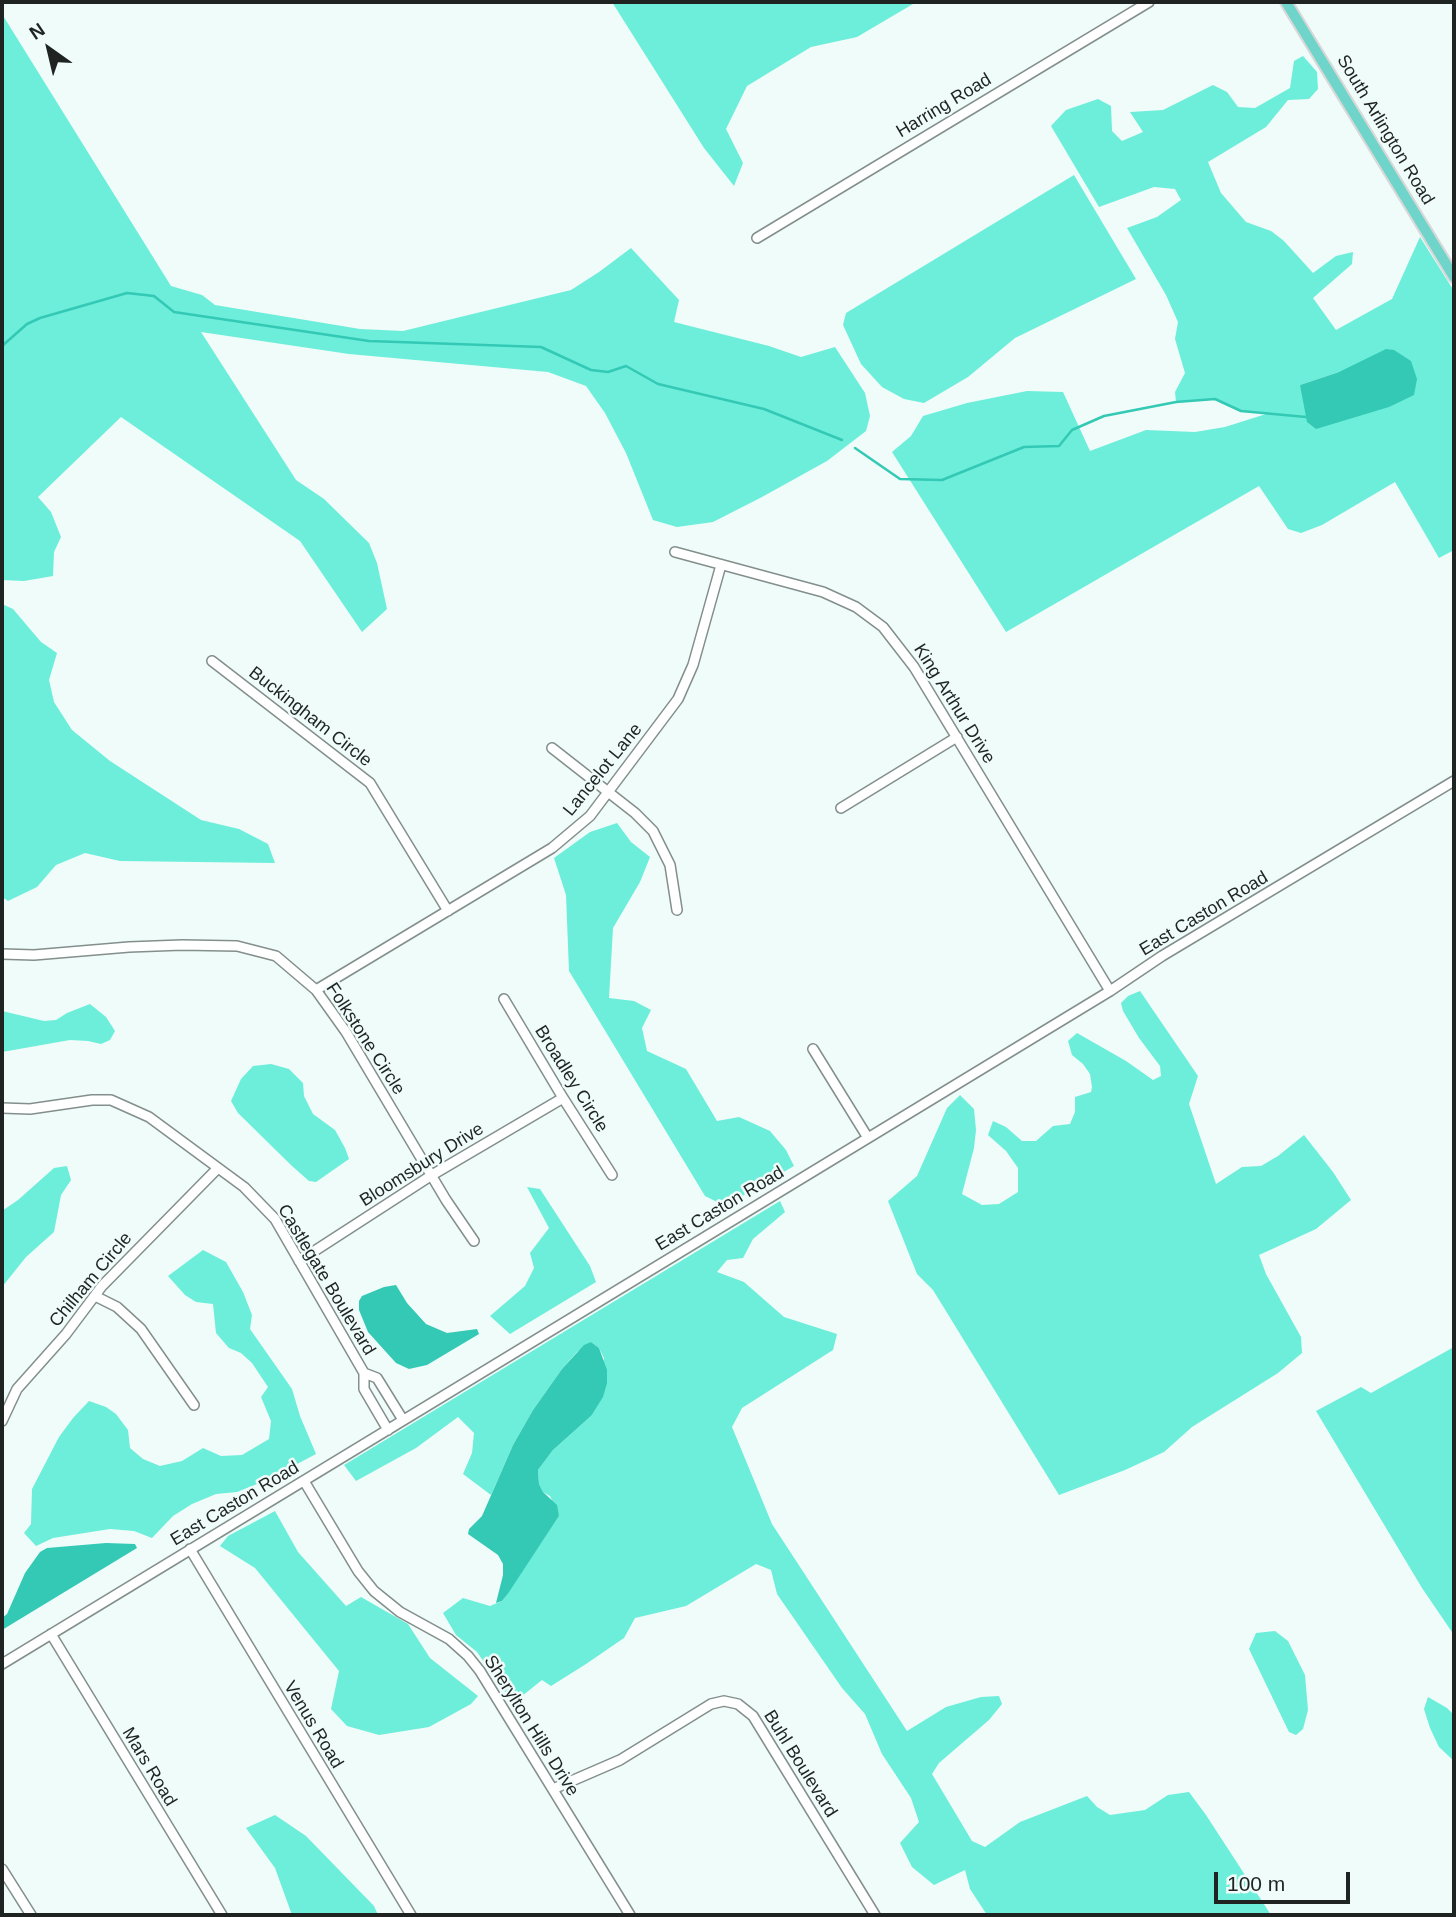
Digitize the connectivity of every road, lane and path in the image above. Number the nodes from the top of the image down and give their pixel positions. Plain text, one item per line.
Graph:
1 (1149, 2) edge
2 (1286, 2) edge
3 (757, 239) dead end
4 (1454, 277) edge
5 (675, 552) dead end
6 (721, 565) junction
7 (212, 661) dead end
8 (957, 737) junction
9 (552, 748) dead end
10 (1454, 781) edge
11 (609, 792) junction
12 (841, 808) dead end
13 (677, 910) dead end
14 (448, 911) junction
15 (2, 954) edge
16 (316, 990) junction
17 (1110, 991) junction
18 (504, 999) dead end
19 (813, 1049) dead end
20 (563, 1098) junction
21 (2, 1108) edge
22 (868, 1138) junction
23 (218, 1168) junction
24 (432, 1175) junction
25 (612, 1175) dead end
26 (474, 1241) dead end
27 (299, 1261) junction
28 (95, 1296) junction
29 (364, 1373) junction
30 (194, 1405) dead end
31 (403, 1420) junction
32 (2, 1422) edge
33 (388, 1430) junction
34 (304, 1481) junction
35 (190, 1549) junction
36 (51, 1634) junction
37 (2, 1664) edge
38 (553, 1790) junction
39 (2, 1869) edge
40 (31, 1915) edge
41 (222, 1915) edge
42 (411, 1915) edge
43 (630, 1915) edge
44 (875, 1915) edge

1 - 3 street, Harring Road
2 - 4 main road, South Arlington Road
5 - 6 street, King Arthur Drive
6 - 8 street, King Arthur Drive
6 - 11 street, Lancelot Lane
7 - 14 street, Buckingham Circle
8 - 12 street
8 - 17 street, King Arthur Drive
9 - 11 street
10 - 17 street, East Caston Road
11 - 13 street
11 - 14 street, Lancelot Lane
14 - 16 street, Lancelot Lane
15 - 16 street, Folkstone Circle
16 - 24 street, Folkstone Circle
17 - 22 street, East Caston Road
18 - 20 street, Broadley Circle
19 - 22 street
20 - 24 street, Bloomsbury Drive
20 - 25 street, Broadley Circle
21 - 23 street, Castlegate Boulevard
22 - 31 street, East Caston Road
23 - 27 street, Castlegate Boulevard
23 - 28 street, Chilham Circle
24 - 26 street, Folkstone Circle
24 - 27 street, Bloomsbury Drive
27 - 29 street, Castlegate Boulevard
28 - 30 street
28 - 32 street, Chilham Circle
29 - 31 street, Castlegate Boulevard
29 - 33 street, Castlegate Boulevard
31 - 33 street, East Caston Road
33 - 34 street, East Caston Road
34 - 35 street, East Caston Road
34 - 38 street, Sherylton Hills Drive
35 - 36 street, East Caston Road
35 - 42 street, Venus Road
36 - 37 street, East Caston Road
36 - 41 street, Mars Road
38 - 43 street, Sherylton Hills Drive
38 - 44 street, Buhl Boulevard
39 - 40 street

